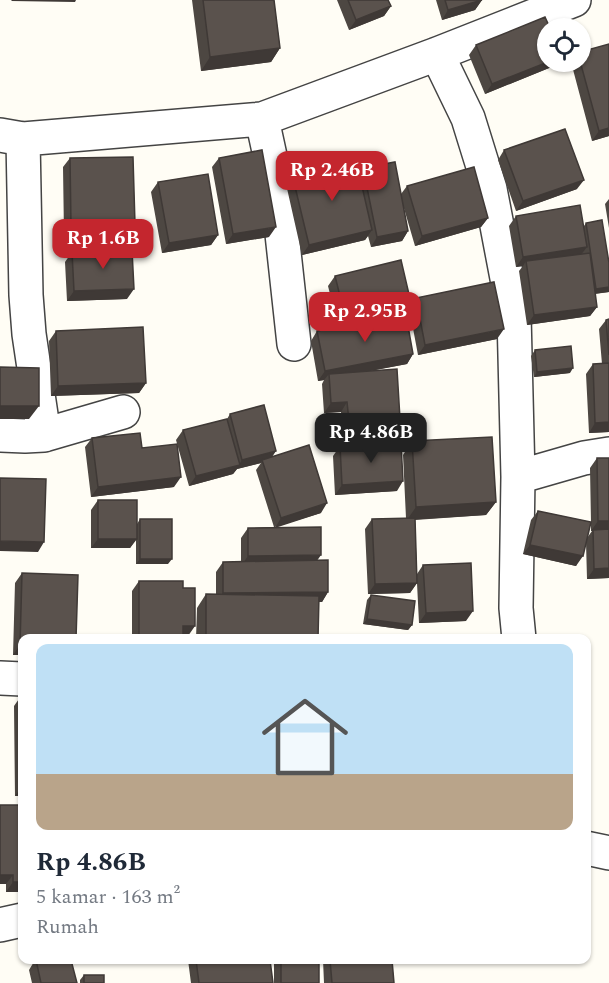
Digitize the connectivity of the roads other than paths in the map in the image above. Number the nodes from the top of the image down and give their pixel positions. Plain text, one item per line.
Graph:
1 (574, 0) edge
2 (437, 54) junction
3 (262, 119) junction
4 (11, 137) edge
5 (294, 344) dead end
6 (123, 412) dead end
7 (0, 435) edge
8 (44, 435) junction
9 (609, 454) edge
10 (518, 477) junction
11 (519, 634) edge
12 (0, 678) edge
13 (18, 679) edge
14 (591, 849) edge
15 (609, 853) edge
16 (18, 921) edge
17 (0, 925) edge

1 - 2 street
2 - 3 street
2 - 10 street
3 - 4 street
3 - 5 street
4 - 8 street
6 - 8 street
7 - 8 street
9 - 10 street
10 - 11 street
12 - 13 street
14 - 15 street
16 - 17 street

